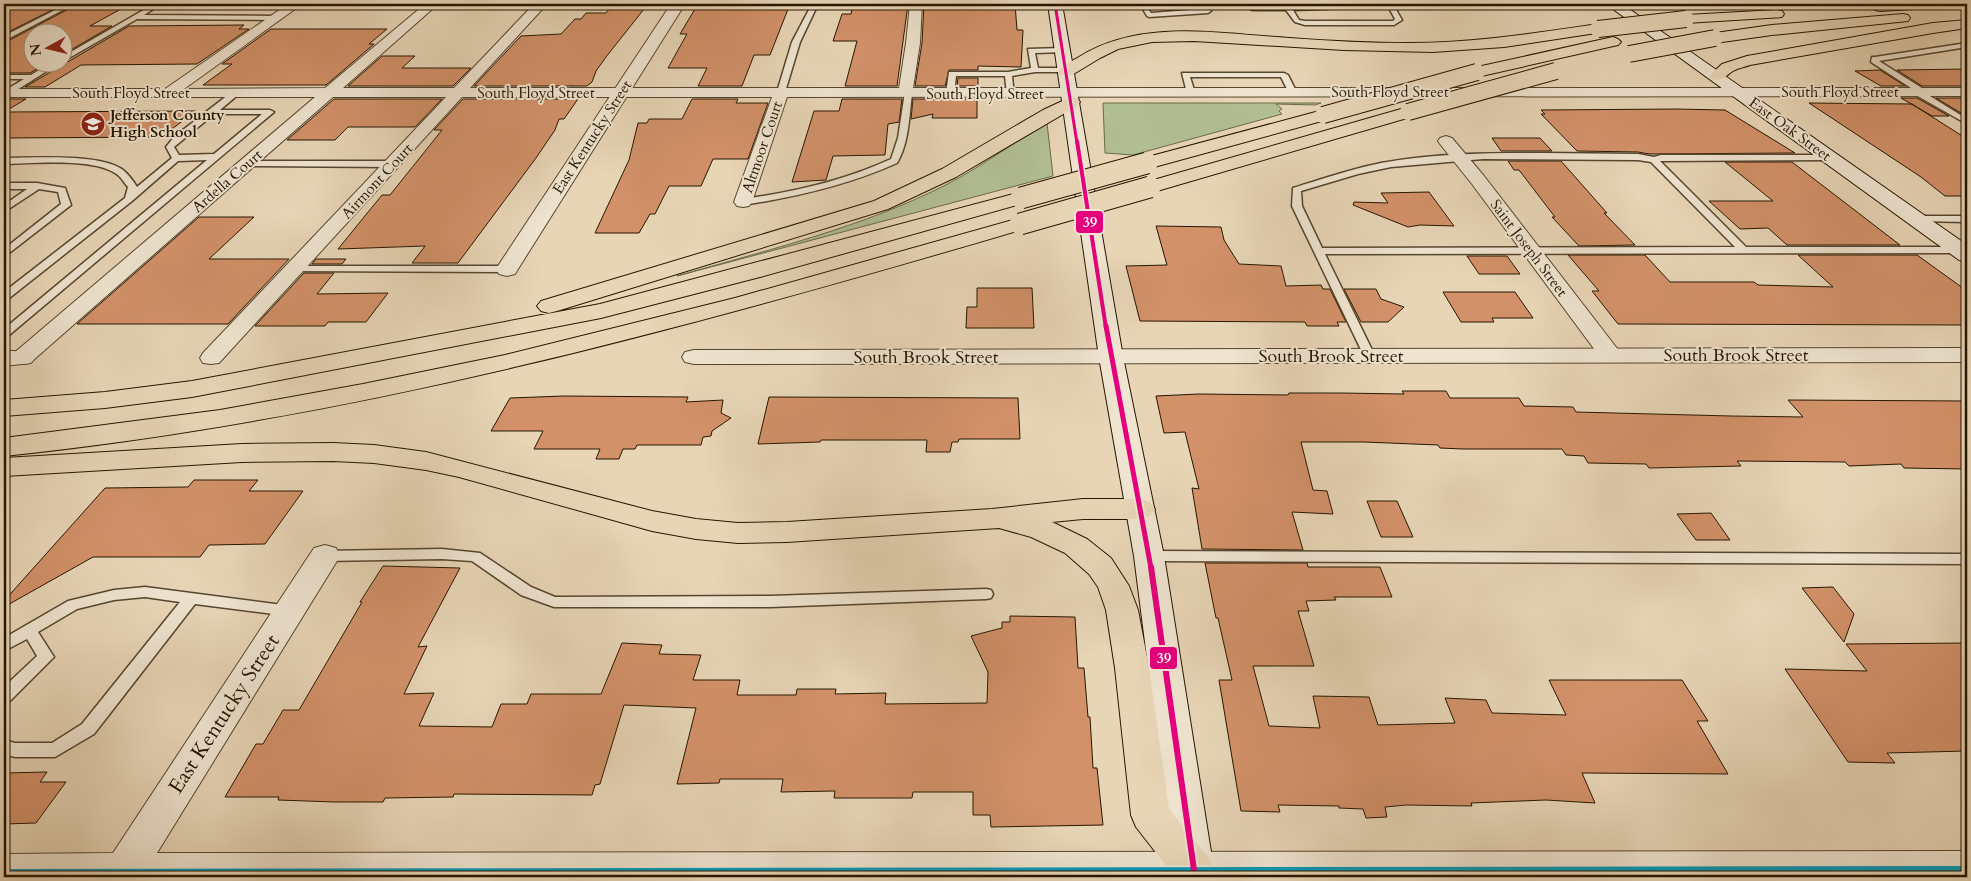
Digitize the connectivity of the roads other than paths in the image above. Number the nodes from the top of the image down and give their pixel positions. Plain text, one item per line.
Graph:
1 (71, 4) edge
2 (158, 4) edge
3 (296, 4) edge
4 (432, 4) edge
5 (541, 4) edge
6 (678, 4) edge
7 (815, 4) edge
8 (916, 4) edge
9 (1055, 4) edge
10 (1149, 4) edge
11 (1204, 4) edge
12 (1242, 4) edge
13 (1419, 4) edge
14 (1612, 4) edge
15 (1931, 4) edge
16 (1350, 5) edge
17 (1391, 6) junction
18 (1288, 8) junction
19 (1822, 11) dead end
20 (1785, 14) dead end
21 (1967, 14) edge
22 (135, 17) junction
23 (276, 18) junction
24 (1692, 23) junction
25 (1967, 24) edge
26 (4, 39) edge
27 (1967, 45) edge
28 (1062, 50) junction
29 (72, 54) edge
30 (1589, 63) dead end
31 (1565, 69) dead end
32 (1035, 70) junction
33 (1066, 71) junction
34 (41, 72) edge
35 (1008, 74) junction
36 (1717, 76) junction
37 (4, 77) edge
38 (33, 77) junction
39 (781, 92) junction
40 (1738, 92) junction
41 (1919, 92) junction
42 (1967, 92) edge
43 (5, 93) edge
44 (168, 93) junction
45 (236, 93) junction
46 (329, 93) junction
47 (459, 93) junction
48 (620, 93) junction
49 (906, 94) junction
50 (950, 94) junction
51 (1011, 94) junction
52 (1070, 98) junction
53 (211, 112) junction
54 (1967, 122) edge
55 (1446, 141) dead end
56 (215, 157) junction
57 (1459, 158) junction
58 (1829, 158) junction
59 (1655, 160) junction
60 (4, 161) edge
61 (174, 161) junction
62 (246, 164) junction
63 (393, 164) junction
64 (4, 186) edge
65 (37, 186) junction
66 (129, 199) junction
67 (743, 202) joint
68 (4, 209) edge
69 (1917, 219) junction
70 (1967, 219) edge
71 (1743, 250) junction
72 (1318, 251) junction
73 (1532, 251) junction
74 (1964, 253) edge
75 (4, 254) edge
76 (294, 269) junction
77 (507, 270) joint
78 (4, 297) edge
79 (527, 320) junction
80 (4, 334) edge
81 (1967, 355) edge
82 (1369, 356) junction
83 (1611, 356) junction
84 (694, 357) dead end
85 (1111, 357) junction
86 (13, 358) edge
87 (211, 358) dead end
88 (4, 408) edge
89 (4, 447) edge
90 (75, 450) junction
91 (4, 467) edge
92 (1140, 509) junction
93 (992, 519) junction
94 (326, 556) joint
95 (1149, 556) junction
96 (1967, 559) edge
97 (986, 594) dead end
98 (191, 598) junction
99 (290, 611) junction
100 (29, 630) junction
101 (4, 645) edge
102 (4, 698) edge
103 (4, 747) edge
104 (1967, 869) edge
105 (4, 872) edge
106 (1195, 874) edge
107 (121, 875) edge

1 - 26 lane
2 - 22 lane
3 - 23 street
4 - 46 street, Ardella Court
5 - 47 street, Airmont Court
6 - 48 street, East Kentucky Street
7 - 39 lane
8 - 49 street
9 - 28 street
10 - 11 lane
12 - 18 lane
13 - 17 lane
14 - 36 street, East Oak Street
15 - 19 highway
16 - 17 lane
16 - 18 lane
17 - 18 lane
20 - 24 highway
21 - 30 highway, bridge
22 - 23 lane
22 - 29 lane
23 - 44 street
24 - 33 highway, bridge
24 - 79 highway, bridge
25 - 36 highway
27 - 41 lane
28 - 32 lane
28 - 33 street
31 - 90 highway, bridge
32 - 33 lane
32 - 35 lane
33 - 52 street
34 - 38 lane
35 - 50 lane
35 - 51 lane
36 - 40 street, East Oak Street
37 - 38 lane
38 - 43 lane
39 - 48 street, South Floyd Street
39 - 49 street, South Floyd Street
39 - 67 street, Altmoor Court
40 - 41 street, South Floyd Street
40 - 52 street, South Floyd Street
40 - 58 street, East Oak Street
41 - 42 street, South Floyd Street
41 - 54 lane
43 - 44 street, South Floyd Street
44 - 45 street, South Floyd Street
45 - 46 street, South Floyd Street
45 - 53 lane
46 - 47 street, South Floyd Street
46 - 62 street, Ardella Court
47 - 48 street, South Floyd Street
47 - 63 street, Airmont Court
48 - 77 street, East Kentucky Street
49 - 50 street, South Floyd Street
49 - 67 lane
50 - 51 street, South Floyd Street
51 - 52 street, South Floyd Street
52 - 79 highway
52 - 85 street
53 - 56 lane
53 - 61 lane
55 - 57 street, Saint Joseph Street
56 - 61 lane
56 - 80 lane
57 - 59 lane
57 - 72 lane
57 - 73 street, Saint Joseph Street
58 - 59 lane
58 - 69 street, East Oak Street
59 - 71 lane
60 - 66 lane
61 - 66 lane
62 - 63 lane
62 - 86 street, Ardella Court
63 - 76 street, Airmont Court
64 - 65 lane
65 - 68 lane
65 - 75 lane
66 - 78 lane
69 - 70 lane
69 - 74 street, East Oak Street
71 - 73 lane
71 - 74 lane
72 - 73 lane
72 - 82 lane
73 - 83 street, Saint Joseph Street
76 - 77 lane
76 - 87 street, Airmont Court
79 - 88 highway
81 - 83 street, South Brook Street
82 - 83 street, South Brook Street
82 - 85 street, South Brook Street
84 - 85 street, South Brook Street
85 - 92 street
89 - 90 highway
90 - 91 highway
90 - 93 highway
92 - 93 highway
92 - 95 street
93 - 106 highway
94 - 97 lane
94 - 99 street, East Kentucky Street
95 - 96 lane
95 - 106 street
98 - 99 lane
98 - 100 lane
98 - 103 lane
99 - 107 street, East Kentucky Street
100 - 101 lane
100 - 102 lane
104 - 106 street
105 - 107 street
106 - 107 street

